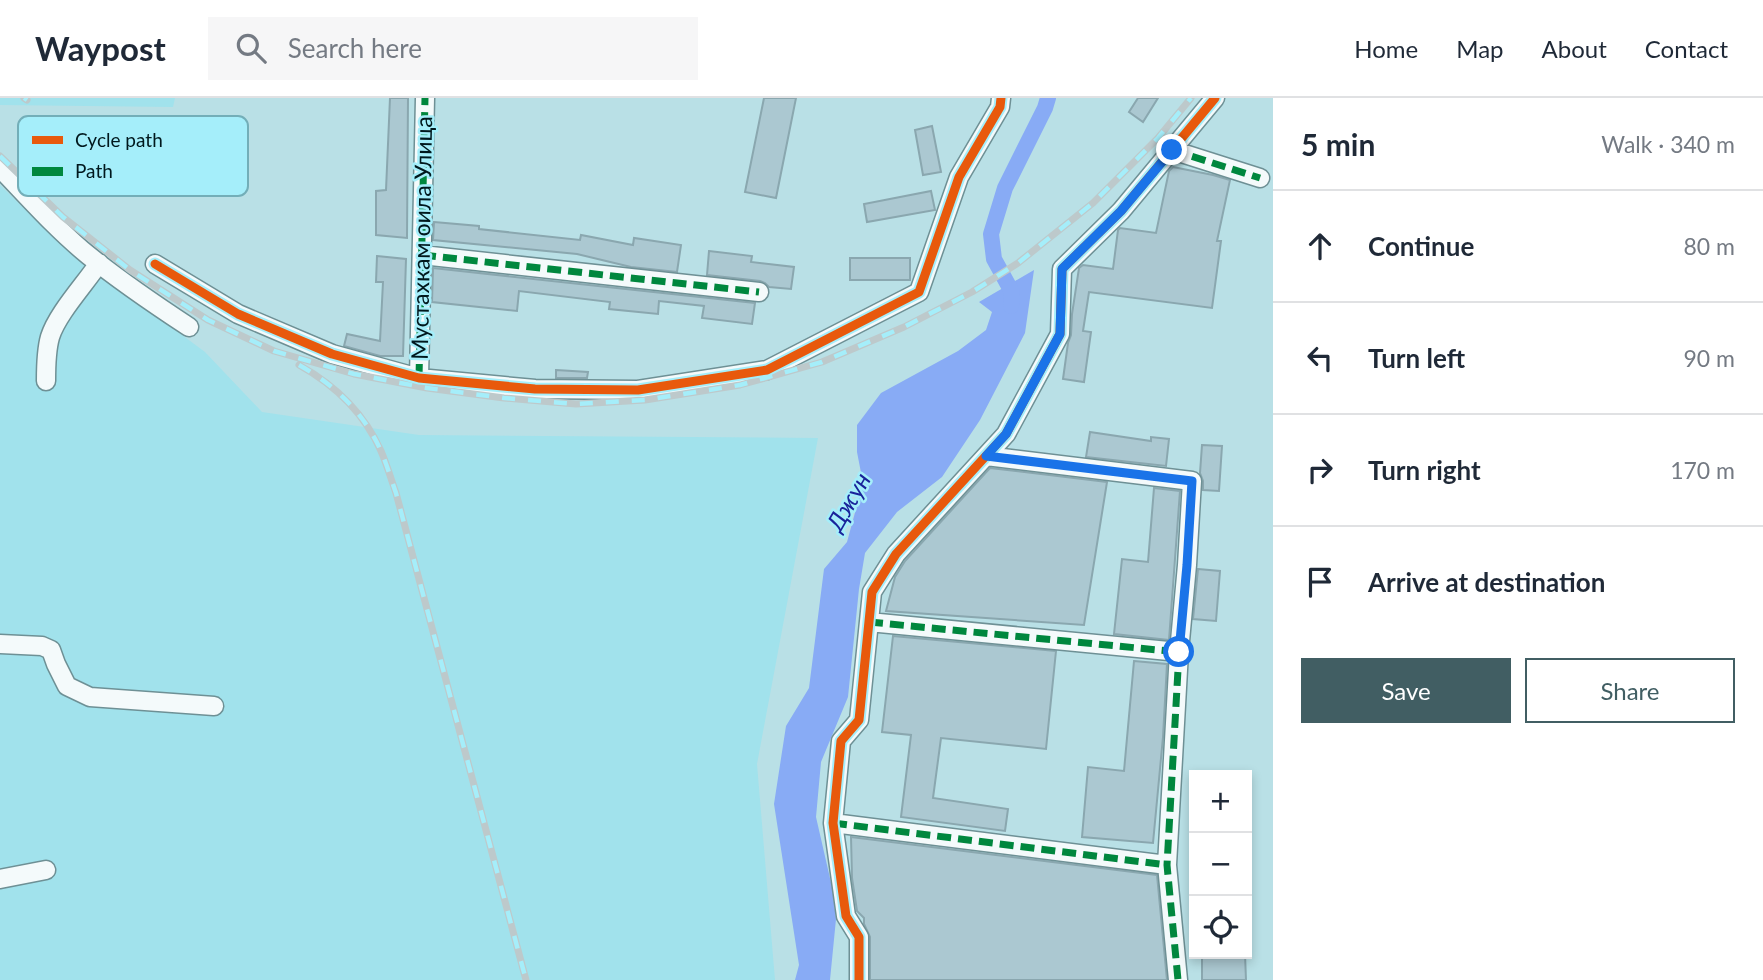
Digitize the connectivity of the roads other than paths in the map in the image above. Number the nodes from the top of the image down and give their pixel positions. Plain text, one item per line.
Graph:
1 (425, 98) edge
2 (1001, 98) edge
3 (1215, 98) edge
4 (1172, 150) junction
5 (0, 168) edge
6 (1260, 178) dead end
7 (18, 187) edge
8 (27, 196) edge
9 (422, 255) junction
10 (99, 263) junction
11 (155, 264) dead end
12 (759, 292) dead end
13 (188, 327) dead end
14 (419, 378) junction
15 (46, 381) dead end
16 (986, 456) junction
17 (869, 622) junction
18 (0, 644) edge
19 (1179, 652) junction
20 (214, 706) dead end
21 (833, 823) junction
22 (1167, 865) junction
23 (46, 870) dead end
24 (0, 879) edge
25 (859, 980) edge
26 (1178, 980) edge

1 - 9 street, Мустахкам оила Улица
2 - 14 street
3 - 4 street
4 - 6 street
4 - 16 street
5 - 7 street
8 - 10 street
9 - 12 street
9 - 14 street, Мустахкам оила Улица
10 - 13 street
10 - 15 street
11 - 14 street
16 - 17 street
16 - 19 street
17 - 19 street
17 - 21 street
18 - 20 street
19 - 22 street
21 - 22 street
21 - 25 street
22 - 26 street
23 - 24 street

